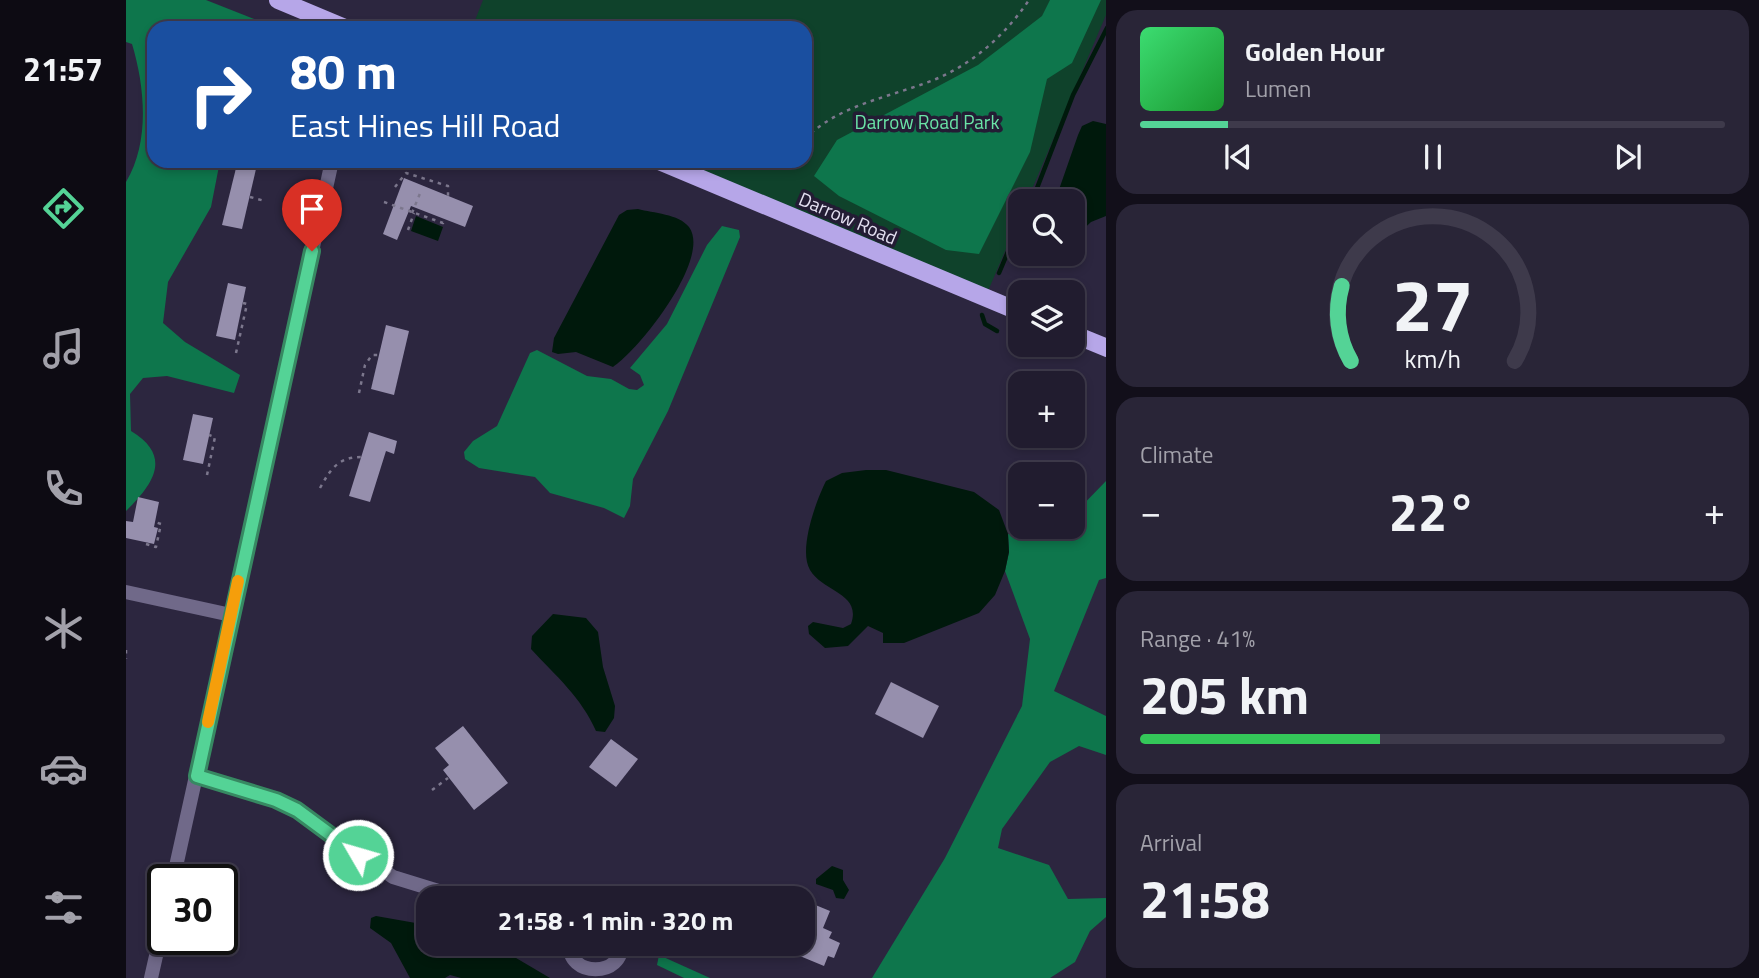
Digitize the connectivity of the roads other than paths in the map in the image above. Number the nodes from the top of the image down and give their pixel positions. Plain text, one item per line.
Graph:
1 (278, 0) edge
2 (328, 21) edge
3 (330, 168) edge
4 (676, 168) edge
5 (1008, 307) edge
6 (1085, 339) edge
7 (1106, 348) edge
8 (126, 592) edge
9 (231, 615) junction
10 (197, 776) junction
11 (177, 864) edge
12 (422, 886) edge
13 (156, 955) edge
14 (571, 956) edge
15 (619, 956) edge
16 (151, 978) edge

1 - 2 main road
3 - 9 street
4 - 5 main road, Darrow Road
6 - 7 main road
8 - 9 street
9 - 10 street
10 - 11 street
10 - 12 street
13 - 16 street
14 - 15 street

